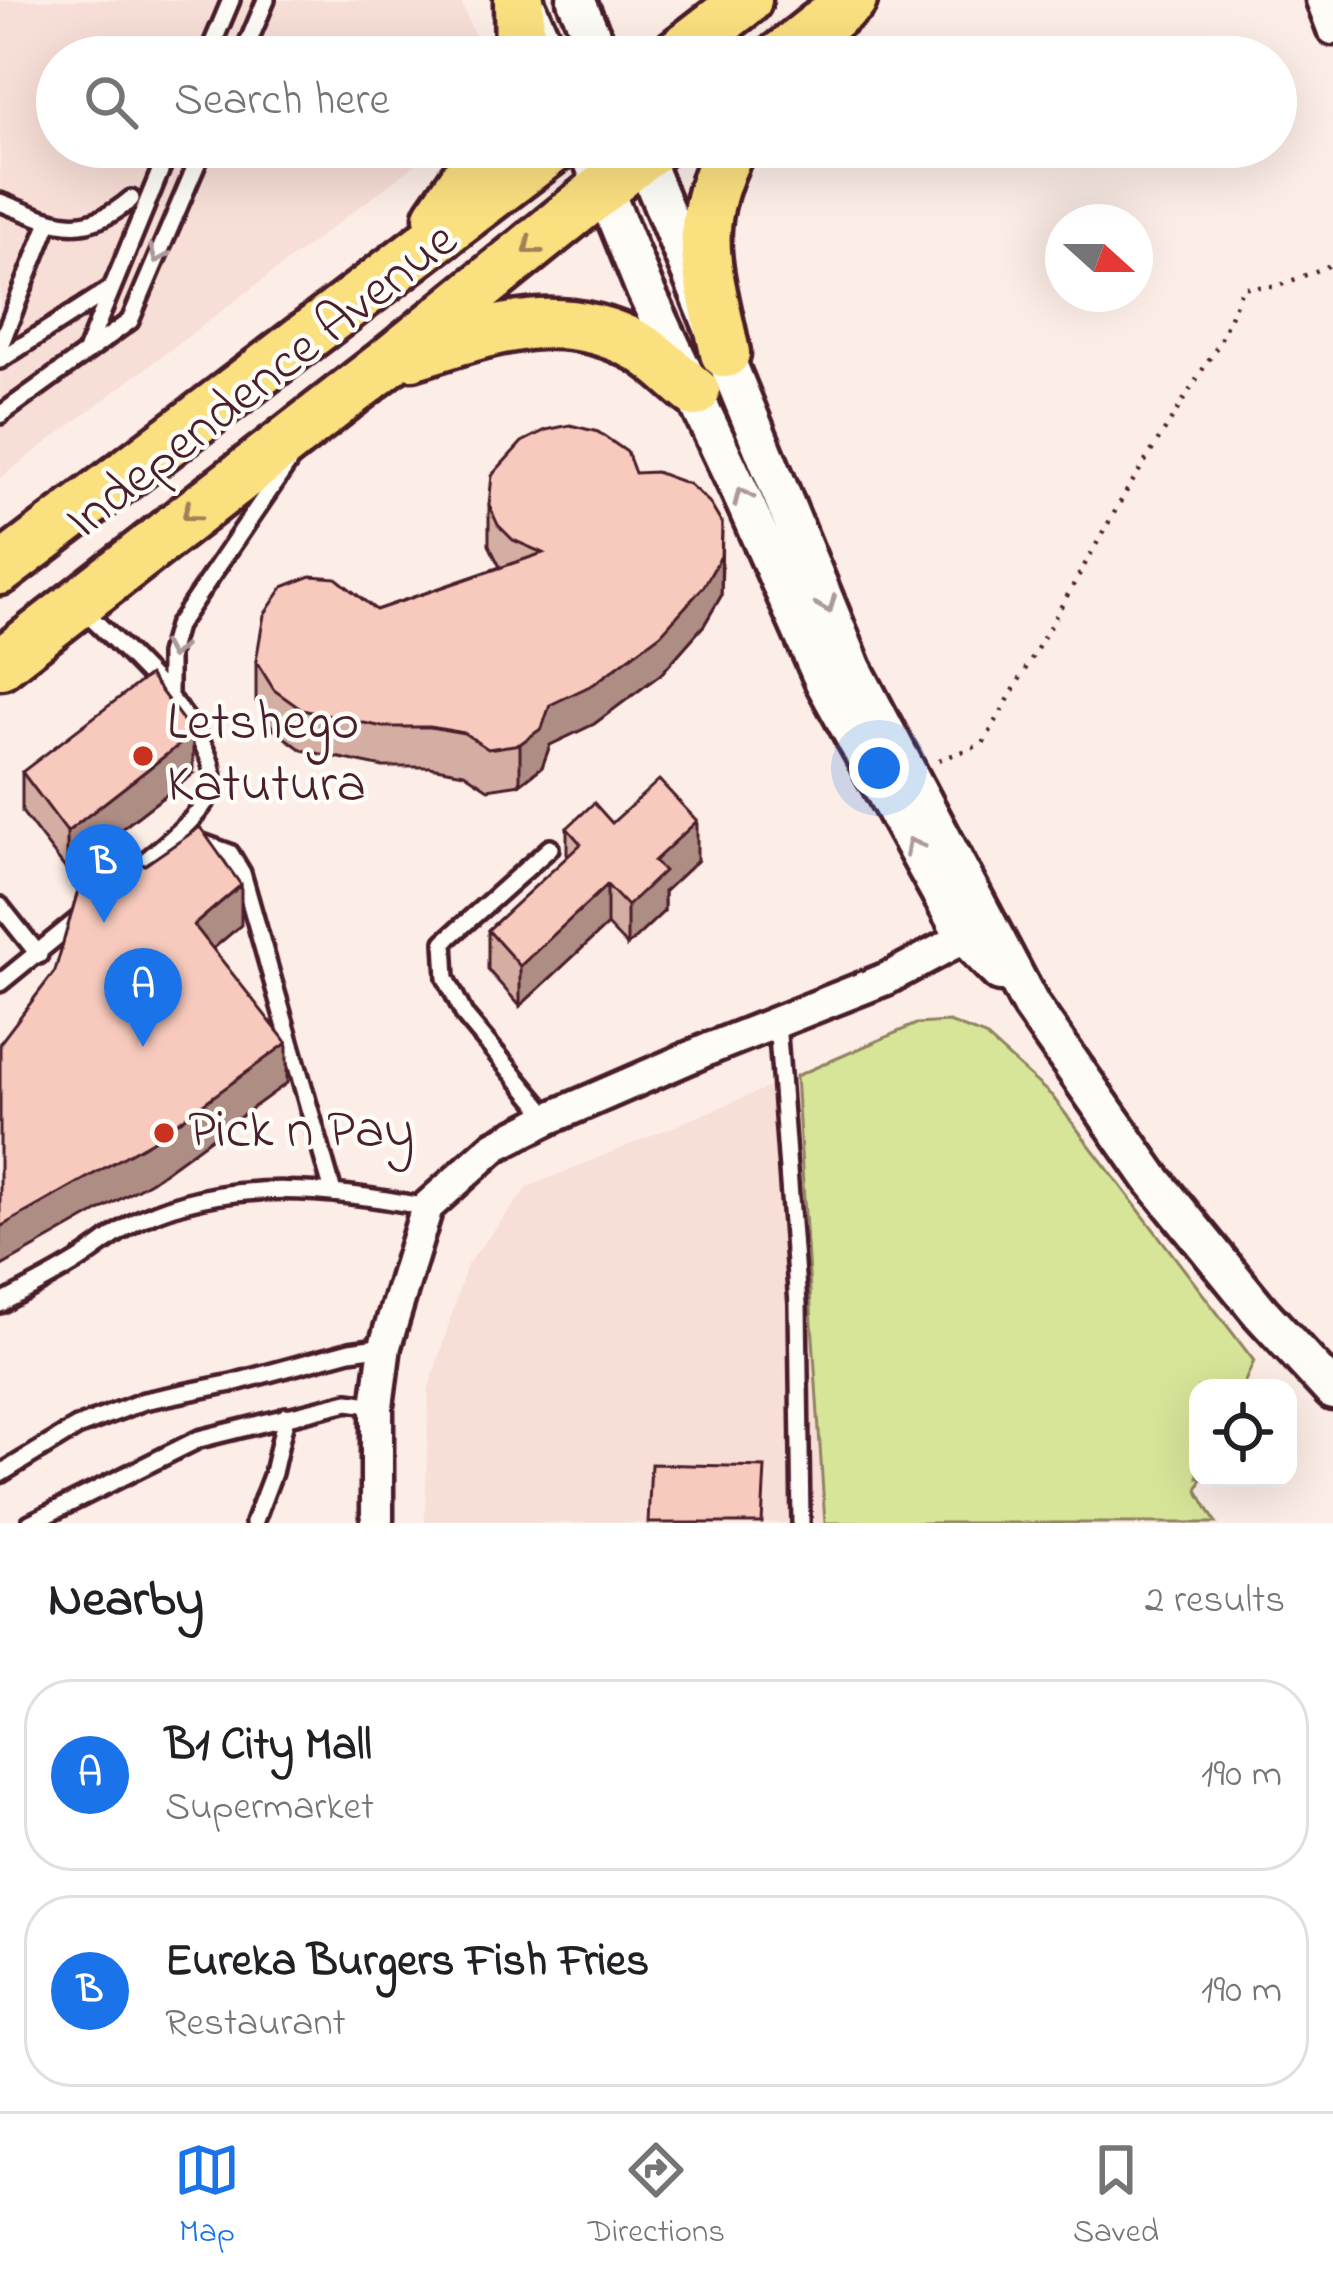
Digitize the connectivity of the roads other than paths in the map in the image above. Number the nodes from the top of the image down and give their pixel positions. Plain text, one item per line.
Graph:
1 (231, 0) edge
2 (266, 0) edge
3 (521, 0) edge
4 (576, 0) edge
5 (747, 0) edge
6 (852, 0) edge
7 (1322, 0) edge
8 (1333, 29) edge
9 (216, 36) edge
10 (251, 36) edge
11 (520, 36) edge
12 (539, 36) edge
13 (592, 36) edge
14 (701, 36) edge
15 (807, 36) edge
16 (161, 168) edge
17 (195, 168) edge
18 (472, 168) edge
19 (527, 168) edge
20 (595, 168) edge
21 (652, 168) edge
22 (723, 168) edge
23 (131, 199) dead end
24 (0, 202) edge
25 (49, 222) junction
26 (412, 255) junction
27 (112, 288) junction
28 (0, 346) edge
29 (86, 352) junction
30 (725, 353) junction
31 (0, 360) edge
32 (386, 364) junction
33 (694, 392) junction
34 (325, 412) junction
35 (0, 416) edge
36 (0, 570) edge
37 (78, 605) junction
38 (0, 664) edge
39 (169, 695) junction
40 (159, 848) junction
41 (550, 848) dead end
42 (107, 893) edge
43 (0, 907) edge
44 (90, 909) edge
45 (976, 931) junction
46 (39, 955) junction
47 (0, 983) edge
48 (777, 1022) junction
49 (550, 1118) junction
50 (333, 1192) junction
51 (427, 1207) junction
52 (0, 1304) edge
53 (385, 1346) junction
54 (1333, 1391) edge
55 (377, 1406) junction
56 (286, 1416) junction
57 (0, 1474) edge
58 (30, 1523) edge
59 (254, 1523) edge
60 (377, 1523) edge
61 (801, 1523) edge

1 - 9 lane
2 - 10 lane
3 - 11 main road
3 - 12 street
4 - 13 street
5 - 14 main road
6 - 15 main road
7 - 8 street
16 - 27 lane
17 -> 29 lane
18 - 26 main road
19 - 26 main road, Independence Avenue
20 -> 32 main road, Independence Avenue
20 - 33 street
21 - 30 street
22 - 30 main road
23 - 25 lane
24 - 25 lane
25 - 28 lane
26 - 36 main road, Independence Avenue
27 - 29 lane
27 - 31 lane
29 - 35 lane
30 -> 45 street
32 - 33 main road
32 - 34 main road, Independence Avenue
45 -> 33 street
34 -> 37 main road, Independence Avenue
34 -> 39 lane
37 - 38 main road, Independence Avenue
37 - 39 lane
39 - 40 lane
40 - 42 lane
40 - 50 lane
41 - 49 lane
43 - 46 lane
44 - 46 lane
45 - 48 street
45 - 54 street
46 - 47 lane
48 - 49 street
48 - 61 lane
49 - 51 street
50 - 51 lane
50 - 52 lane
51 - 53 street
53 - 55 street
53 - 57 lane
55 - 56 lane
55 - 60 street
56 - 58 lane
56 - 59 lane

